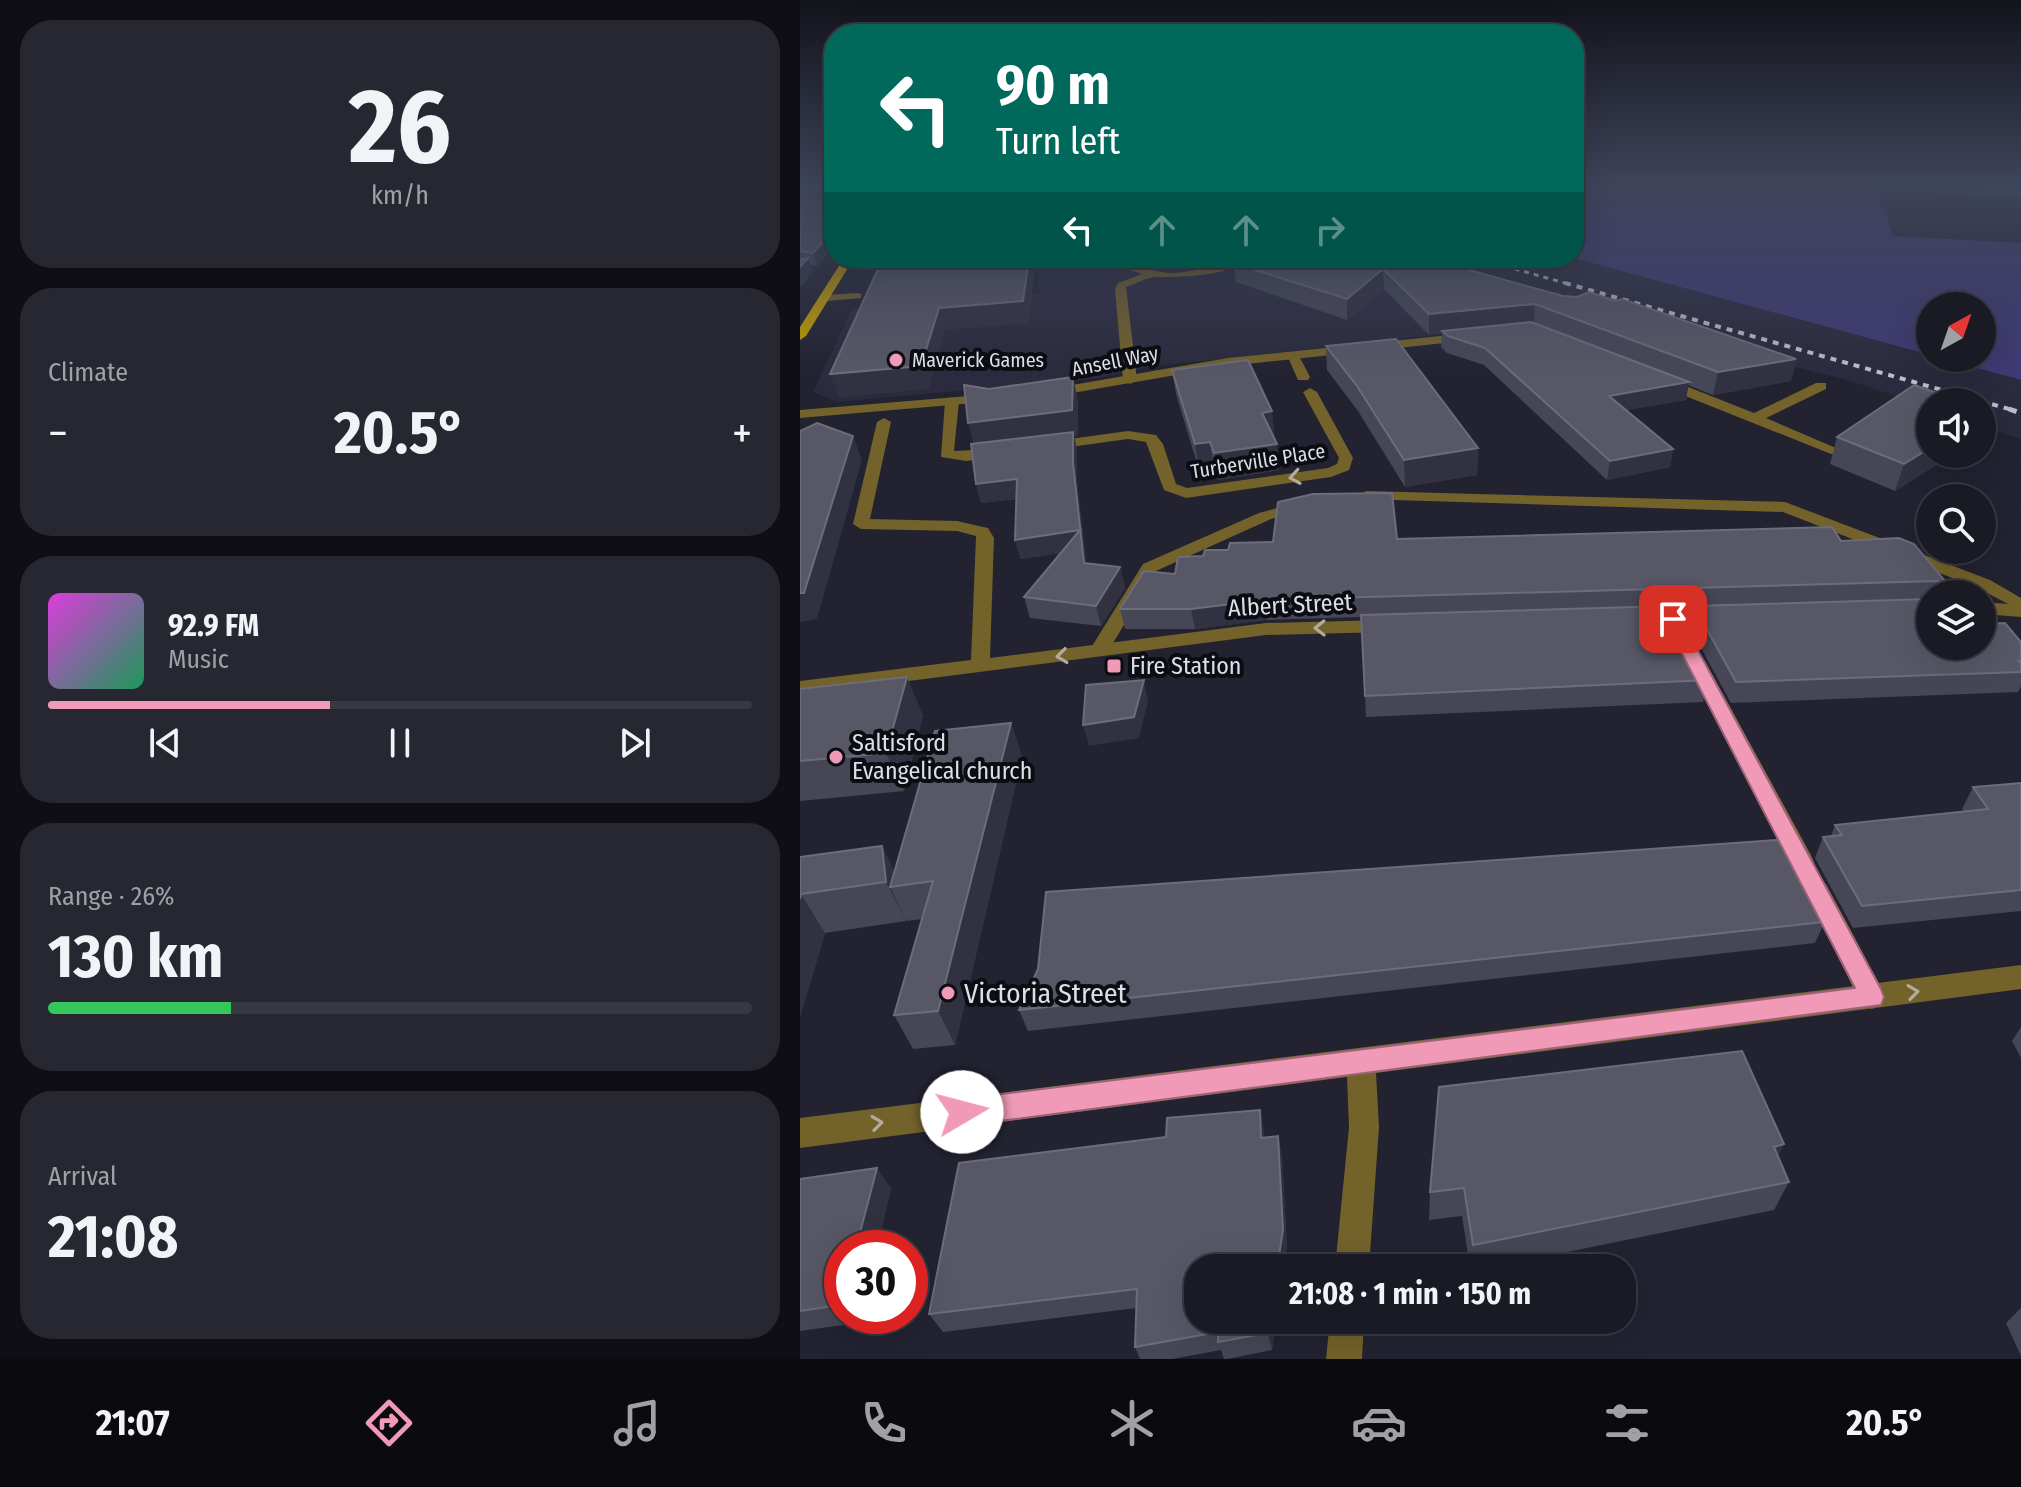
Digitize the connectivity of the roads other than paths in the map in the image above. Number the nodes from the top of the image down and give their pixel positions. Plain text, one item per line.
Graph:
1 (843, 268) edge
2 (1130, 268) edge
3 (1217, 268) edge
4 (1149, 275) junction
5 (857, 296) dead end
6 (826, 298) junction
7 (800, 336) edge
8 (1481, 336) edge
9 (1293, 355) junction
10 (1303, 377) dead end
11 (1655, 379) edge
12 (1130, 380) junction
13 (1821, 386) dead end
14 (1310, 392) dead end
15 (1029, 395) edge
16 (1014, 396) edge
17 (952, 401) junction
18 (800, 414) edge
19 (1754, 419) junction
20 (884, 422) dead end
21 (1836, 451) edge
22 (1354, 497) edge
23 (1327, 501) edge
24 (1996, 608) edge
25 (2021, 609) edge
26 (1733, 617) edge
27 (1673, 619) junction
28 (1626, 620) edge
29 (1407, 626) edge
30 (1099, 651) junction
31 (980, 667) junction
32 (800, 688) edge
33 (2021, 977) edge
34 (1872, 997) junction
35 (1361, 1062) junction
36 (800, 1133) edge
37 (1353, 1254) edge
38 (1346, 1334) edge
39 (1344, 1359) edge

1 - 6 main road
2 - 4 street
3 - 4 street
4 - 12 street
5 - 6 street
6 - 7 main road
8 - 9 street, Ansell Way
9 - 10 street
9 - 12 street, Ansell Way
11 - 19 street
12 - 15 street, Ansell Way
13 - 19 street
14 -> 17 street, Turberville Place
16 - 17 street
17 - 18 street
19 - 21 street
20 - 31 street
22 - 25 street
23 - 30 street
24 - 25 street
26 - 27 street
27 - 28 street
27 - 34 street
29 -> 30 street, Albert Street
30 -> 31 street, Albert Street
31 - 32 street, Albert Street
34 -> 33 street
34 - 35 street
36 -> 35 street
35 - 37 street
38 - 39 street

